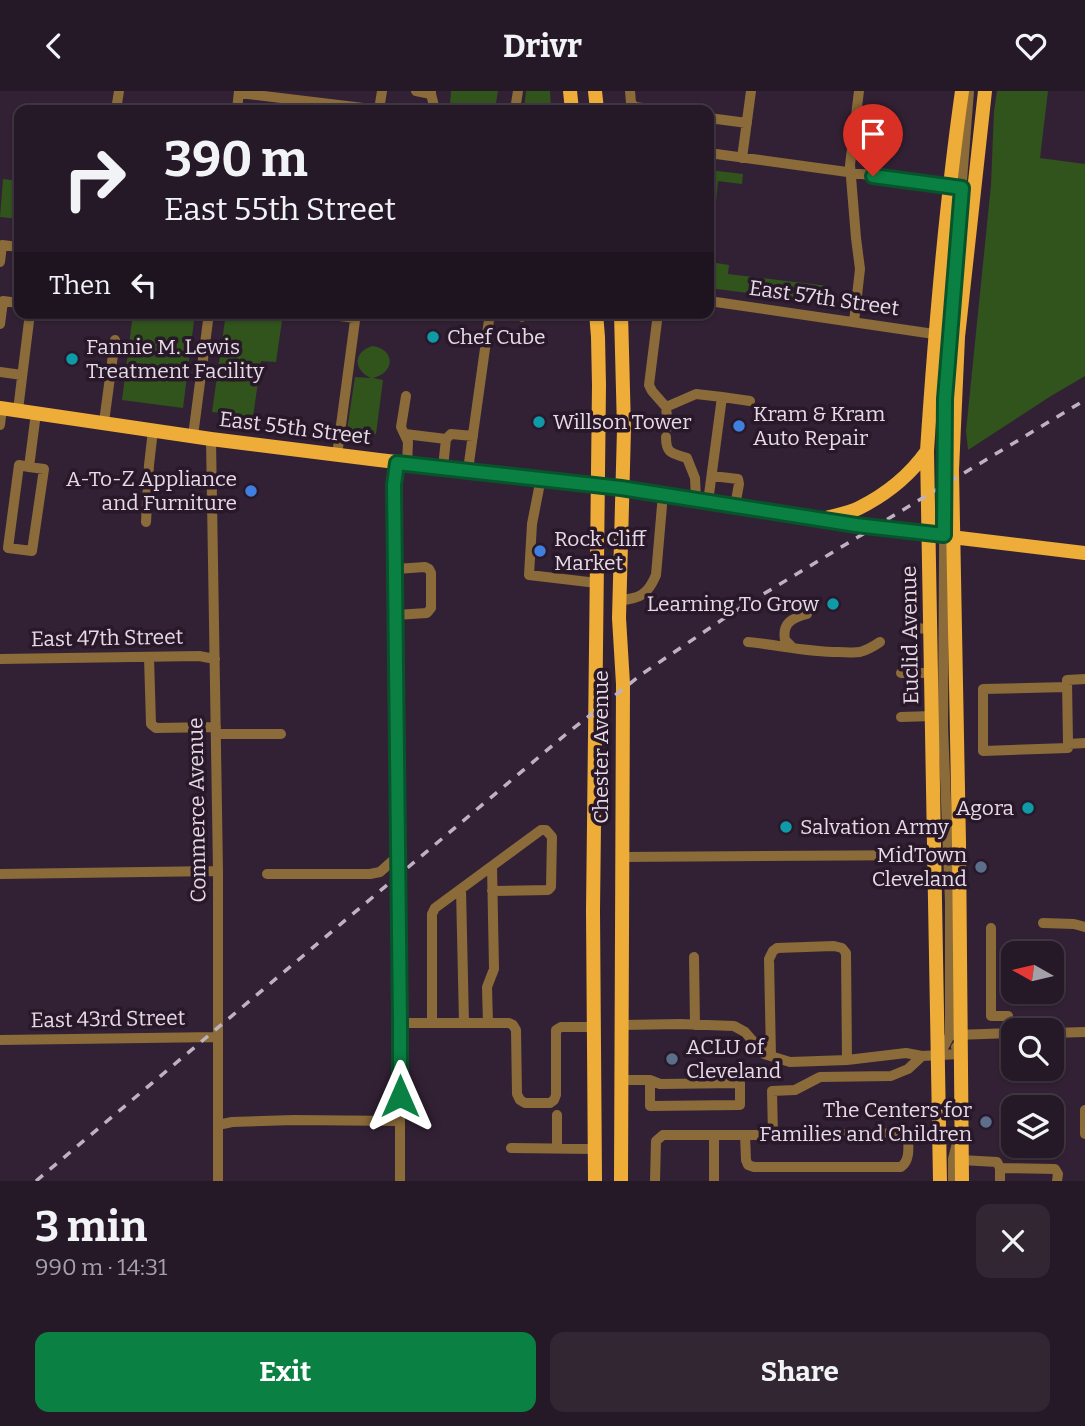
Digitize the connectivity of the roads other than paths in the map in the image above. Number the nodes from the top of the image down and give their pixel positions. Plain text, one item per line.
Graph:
1 (416, 91) edge
2 (751, 91) edge
3 (859, 91) edge
4 (962, 91) edge
5 (970, 91) edge
6 (985, 91) edge
7 (239, 92) edge
8 (431, 92) edge
9 (341, 105) edge
10 (714, 119) edge
11 (747, 123) junction
12 (714, 154) edge
13 (742, 157) junction
14 (851, 173) junction
15 (962, 188) junction
16 (1, 245) edge
17 (0, 262) edge
18 (1, 299) edge
19 (714, 302) edge
20 (29, 319) edge
21 (208, 319) edge
22 (355, 319) edge
23 (596, 319) edge
24 (621, 319) edge
25 (657, 319) edge
26 (489, 320) dead end
27 (854, 322) junction
28 (0, 324) edge
29 (934, 334) junction
30 (115, 340) dead end
31 (0, 372) edge
32 (22, 375) junction
33 (406, 396) dead end
34 (722, 397) junction
35 (750, 401) dead end
36 (1, 408) edge
37 (666, 408) junction
38 (18, 410) junction
39 (36, 413) junction
40 (104, 422) junction
41 (0, 425) edge
42 (153, 430) junction
43 (405, 434) junction
44 (193, 436) junction
45 (473, 436) junction
46 (211, 439) junction
47 (446, 439) junction
48 (927, 451) junction
49 (337, 455) junction
50 (402, 463) junction
51 (29, 467) junction
52 (443, 467) junction
53 (468, 470) junction
54 (712, 476) junction
55 (541, 478) junction
56 (598, 485) junction
57 (621, 488) junction
58 (663, 494) junction
59 (702, 500) junction
60 (735, 506) junction
61 (822, 519) junction
62 (146, 522) dead end
63 (942, 535) junction
64 (1085, 553) edge
65 (396, 569) junction
66 (597, 583) junction
67 (620, 600) junction
68 (807, 614) dead end
69 (396, 615) junction
70 (912, 628) dead end
71 (931, 629) junction
72 (748, 642) dead end
73 (880, 642) dead end
74 (795, 649) junction
75 (149, 657) junction
76 (0, 659) edge
77 (215, 659) junction
78 (901, 673) dead end
79 (932, 673) junction
80 (1085, 680) edge
81 (1067, 687) junction
82 (933, 716) junction
83 (901, 717) dead end
84 (216, 730) junction
85 (281, 734) dead end
86 (1085, 743) edge
87 (1068, 744) junction
88 (399, 855) junction
89 (935, 855) junction
90 (622, 857) junction
91 (492, 866) junction
92 (218, 871) junction
93 (0, 874) edge
94 (267, 874) dead end
95 (460, 889) junction
96 (492, 891) junction
97 (1043, 923) dead end
98 (1085, 927) edge
99 (991, 928) dead end
100 (694, 957) dead end
101 (1008, 1018) edge
102 (432, 1023) junction
103 (464, 1023) junction
104 (488, 1023) junction
105 (400, 1024) junction
106 (622, 1025) junction
107 (695, 1025) junction
108 (594, 1027) junction
109 (1085, 1032) edge
110 (1001, 1033) edge
111 (1064, 1033) edge
112 (949, 1035) junction
113 (218, 1037) junction
114 (0, 1040) edge
115 (960, 1054) junction
116 (771, 1056) junction
117 (922, 1056) junction
118 (939, 1056) junction
119 (847, 1060) junction
120 (621, 1080) junction
121 (650, 1080) junction
122 (1085, 1110) edge
123 (557, 1115) dead end
124 (399, 1121) junction
125 (218, 1125) junction
126 (961, 1125) junction
127 (908, 1133) junction
128 (940, 1133) junction
129 (1085, 1134) edge
130 (714, 1135) junction
131 (745, 1135) junction
132 (773, 1135) junction
133 (511, 1148) dead end
134 (557, 1149) junction
135 (594, 1149) junction
136 (961, 1160) junction
137 (1000, 1168) junction
138 (218, 1181) edge
139 (400, 1181) edge
140 (595, 1181) edge
141 (621, 1181) edge
142 (655, 1181) edge
143 (714, 1181) edge
144 (940, 1181) edge
145 (953, 1181) edge
146 (962, 1181) edge
147 (1000, 1181) edge
148 (1058, 1181) edge

1 - 8 street
2 - 11 street
3 - 14 street
4 - 15 main road, Euclid Avenue
5 - 15 street
6 - 15 main road, Euclid Avenue
7 - 9 street
10 - 11 street
11 - 13 street
12 - 13 street
13 - 14 street
14 - 15 street
14 - 27 street
15 - 29 main road, Euclid Avenue
15 - 63 main road, Euclid Avenue
16 - 17 street
18 - 28 street
19 - 27 street, East 57th Street
20 - 32 street
21 - 44 street
22 - 49 street
23 - 56 main road, Chester Avenue
24 - 57 main road, Chester Avenue
25 - 37 street
26 - 45 street
27 - 29 street, East 57th Street
29 - 48 main road, Euclid Avenue
30 - 40 street
31 - 32 street
32 - 38 street
33 - 43 street
34 - 35 street
34 - 37 street
34 - 54 street
36 - 38 main road, East 55th Street
36 - 41 street
37 - 59 street
38 - 39 main road, East 55th Street
39 - 40 main road, East 55th Street
39 - 51 street
40 - 42 main road, East 55th Street
42 - 44 main road, East 55th Street
42 - 62 street
43 - 47 street
43 - 50 street
44 - 46 main road, East 55th Street
45 - 47 street
45 - 53 street
46 - 49 main road, East 55th Street
46 - 77 street, Commerce Avenue
47 - 52 street
48 - 61 main road
48 - 63 main road, Euclid Avenue
49 - 50 main road, East 55th Street
50 - 52 main road, East 55th Street
50 - 65 street
51 - 51 street
52 - 53 main road, East 55th Street
53 - 55 main road, East 55th Street
54 - 59 street
54 - 60 street
55 - 56 main road, East 55th Street
55 - 66 street
56 - 57 main road, East 55th Street
56 - 66 main road, Chester Avenue
57 - 58 main road, East 55th Street
57 - 67 main road, Chester Avenue
58 - 59 main road, East 55th Street
58 - 67 street
59 - 60 main road, East 55th Street
60 - 61 main road, East 55th Street
61 - 63 main road, East 55th Street
63 - 64 main road, East 55th Street
63 - 71 main road, Euclid Avenue
63 - 112 main road, Euclid Avenue
65 - 69 street
65 - 69 street
66 - 108 main road, Chester Avenue
67 - 90 main road, Chester Avenue
68 - 74 street
69 - 88 street
70 - 71 street
71 - 79 main road, Euclid Avenue
72 - 74 street
73 - 74 street
75 - 76 street, East 47th Street
75 - 77 street, East 47th Street
75 - 84 street
77 - 84 street, Commerce Avenue
78 - 79 street
79 - 82 main road, Euclid Avenue
80 - 81 street
81 - 87 street
81 - 87 street
82 - 83 street
82 - 89 main road, Euclid Avenue
84 - 85 street
84 - 92 street, Commerce Avenue
86 - 87 street
88 - 94 street
88 - 105 street
89 - 90 street
89 - 112 main road, Euclid Avenue
90 - 106 main road, Chester Avenue
91 - 95 street
91 - 96 street
91 - 96 street
92 - 93 street
92 - 113 street, Commerce Avenue
95 - 102 street
95 - 103 street
96 - 104 street
97 - 98 street
99 - 101 street
100 - 107 street
102 - 103 street
102 - 105 street
103 - 104 street
104 - 108 street
105 - 124 street
106 - 107 street
106 - 120 main road, Chester Avenue
107 - 116 street
108 - 135 main road, Chester Avenue
109 - 111 street
110 - 112 street
112 - 115 main road, Euclid Avenue
112 - 118 main road, Euclid Avenue
113 - 114 street, East 43rd Street
113 - 125 street, Commerce Avenue
115 - 118 street
115 - 126 main road, Euclid Avenue
116 - 119 street
116 - 119 street
117 - 118 street
117 - 119 street
117 - 132 street
118 - 128 main road, Euclid Avenue
120 - 121 street
120 - 141 main road, Chester Avenue
121 - 121 street
122 - 129 street
123 - 134 street
124 - 125 street
124 - 139 street
125 - 138 street, Commerce Avenue
126 - 136 main road, Euclid Avenue
126 - 145 street
127 - 128 street
127 - 131 street
127 - 132 street
128 - 144 main road, Euclid Avenue
130 - 131 street
130 - 142 street
130 - 143 street
131 - 132 street
133 - 134 street
134 - 135 street
135 - 140 main road, Chester Avenue
136 - 137 street
136 - 146 main road, Euclid Avenue
137 - 147 street
137 - 148 street

